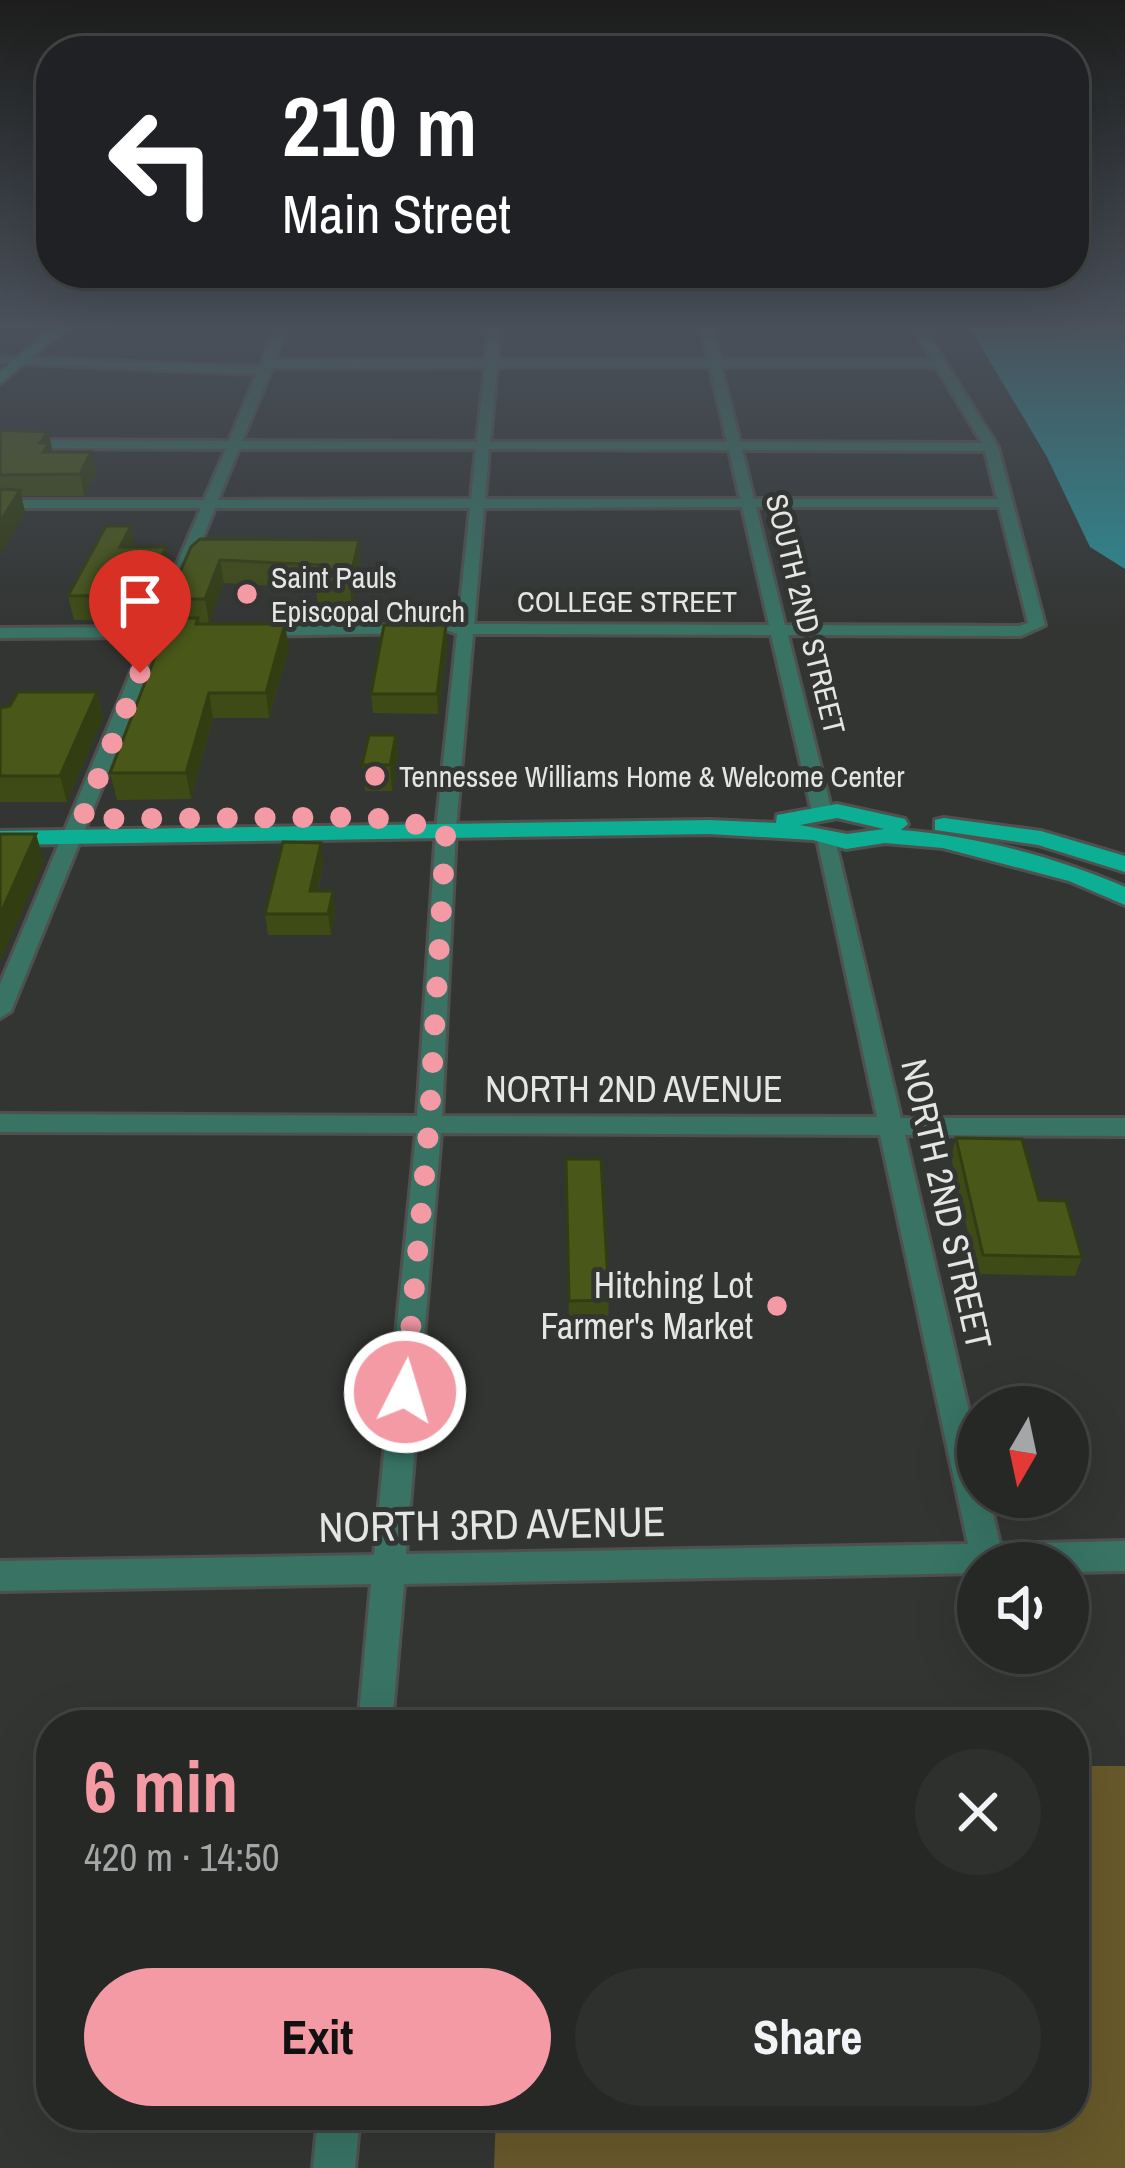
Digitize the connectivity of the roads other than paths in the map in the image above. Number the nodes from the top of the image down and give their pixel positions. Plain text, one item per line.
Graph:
1 (244, 424) edge
2 (484, 424) edge
3 (728, 424) edge
4 (980, 424) edge
5 (0, 444) edge
6 (235, 446) junction
7 (481, 447) junction
8 (734, 447) junction
9 (991, 447) junction
10 (747, 502) junction
11 (1003, 502) junction
12 (478, 503) junction
13 (0, 504) edge
14 (209, 504) junction
15 (777, 627) junction
16 (466, 629) junction
17 (156, 632) junction
18 (0, 633) edge
19 (0, 820) edge
20 (839, 826) junction
21 (78, 828) junction
22 (446, 829) junction
23 (0, 838) edge
24 (1125, 864) edge
25 (1125, 897) edge
26 (8, 976) edge
27 (0, 1010) edge
28 (0, 1123) edge
29 (887, 1124) junction
30 (429, 1126) junction
31 (1125, 1126) edge
32 (983, 1542) edge
33 (957, 1555) edge
34 (1089, 1555) edge
35 (1125, 1556) edge
36 (389, 1569) junction
37 (0, 1576) edge
38 (375, 1710) edge
39 (338, 2130) edge
40 (334, 2168) edge

1 - 6 street
2 - 7 street
3 - 8 street, SOUTH 2ND STREET
4 - 9 street
5 - 6 street
6 - 7 street
6 - 14 street
7 - 8 street
7 - 12 street
8 - 9 street
8 - 10 street, SOUTH 2ND STREET
9 - 11 street
10 - 11 street
10 - 12 street
10 - 15 street, SOUTH 2ND STREET
11 - 15 street, COLLEGE STREET
12 - 14 street
12 - 16 street
13 - 14 street
14 - 17 street
15 - 16 street, COLLEGE STREET
15 - 20 street, SOUTH 2ND STREET
16 - 17 street, COLLEGE STREET
16 - 22 street
17 - 18 street, COLLEGE STREET
17 - 21 street
19 - 21 main road
20 - 22 main road
20 - 24 main road
20 - 25 main road
20 - 29 street, NORTH 2ND STREET
21 - 22 main road
21 - 23 main road
21 - 26 street
22 - 30 street
26 - 27 street
28 - 30 street, NORTH 2ND AVENUE
29 - 30 street, NORTH 2ND AVENUE
29 - 31 street, NORTH 2ND AVENUE
29 - 32 street, NORTH 2ND STREET
30 - 36 street
33 - 36 street, NORTH 3RD AVENUE
34 - 35 street
36 - 37 street, NORTH 3RD AVENUE
36 - 38 street
39 - 40 street

